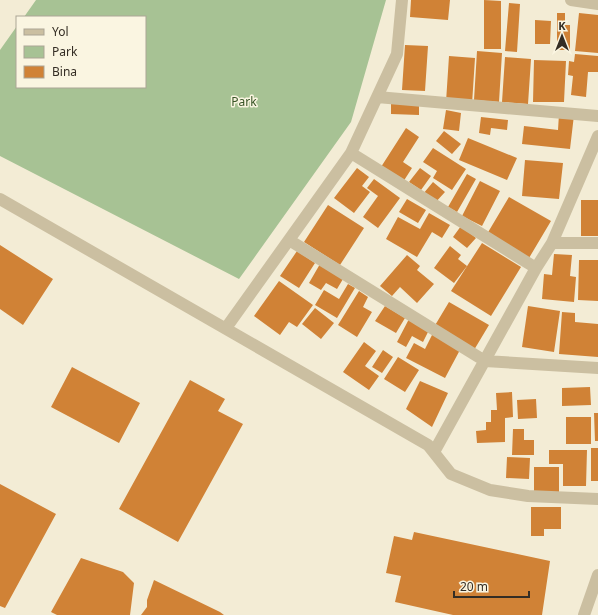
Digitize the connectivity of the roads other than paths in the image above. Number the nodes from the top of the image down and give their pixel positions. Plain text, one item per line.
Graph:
1 (402, 0) edge
2 (571, 0) edge
3 (598, 4) edge
4 (377, 97) junction
5 (598, 116) edge
6 (598, 136) edge
7 (351, 153) junction
8 (0, 199) edge
9 (290, 240) junction
10 (552, 243) junction
11 (598, 243) edge
12 (536, 268) junction
13 (226, 328) junction
14 (485, 361) junction
15 (598, 368) edge
16 (434, 452) junction
17 (598, 499) edge
18 (598, 575) edge
19 (589, 613) edge

1 - 4 street
2 - 3 street
4 - 5 street
4 - 7 street
6 - 10 street
7 - 9 street
7 - 12 street
8 - 13 street
9 - 13 street
9 - 14 street
10 - 11 street
10 - 12 street
12 - 14 street
13 - 16 street
14 - 15 street
14 - 16 street
16 - 17 street
18 - 19 street

